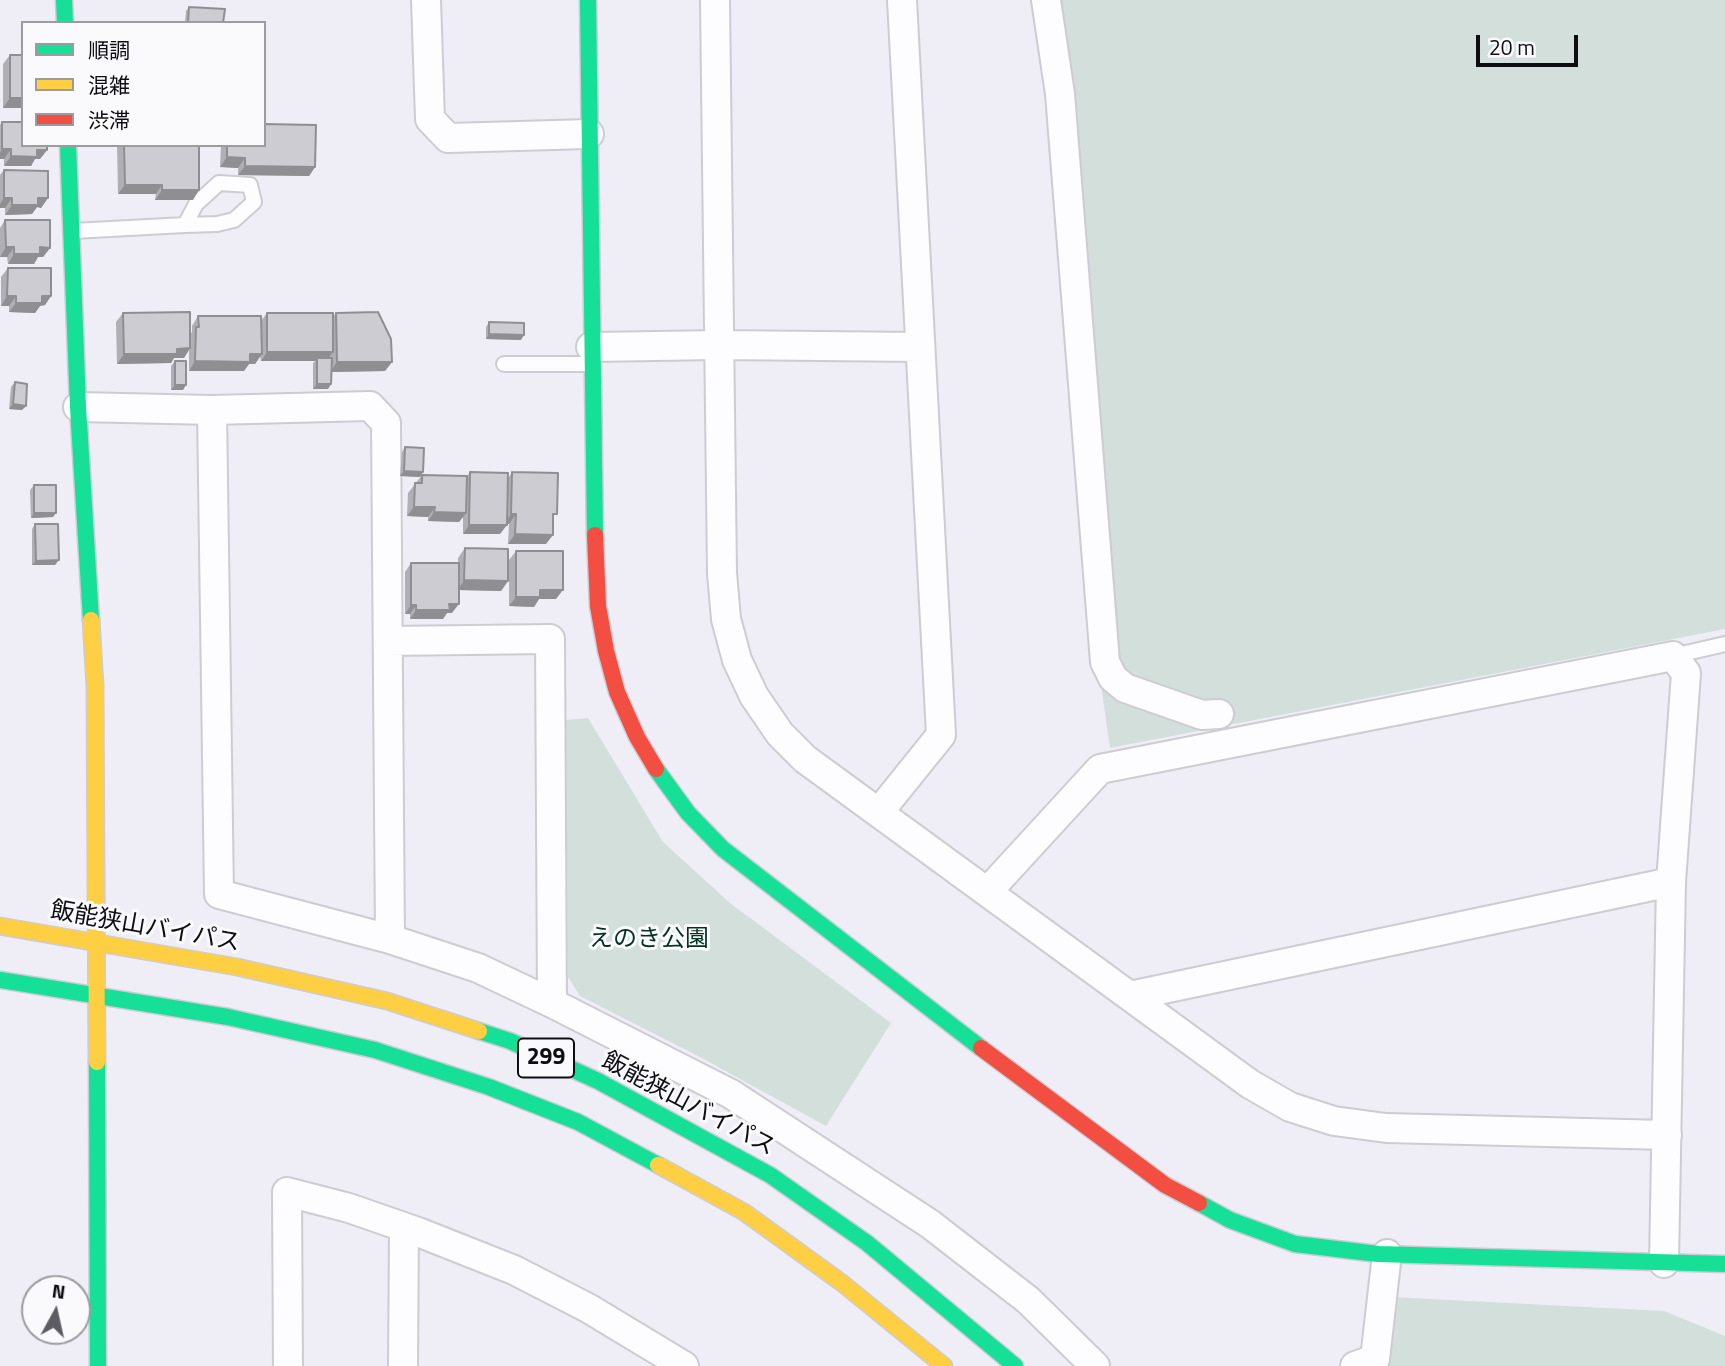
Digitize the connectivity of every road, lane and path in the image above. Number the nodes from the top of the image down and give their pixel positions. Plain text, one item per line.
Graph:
1 (64, 0) edge
2 (426, 0) edge
3 (588, 0) edge
4 (715, 0) edge
5 (902, 0) edge
6 (1046, 0) edge
7 (65, 21) edge
8 (589, 134) junction
9 (68, 147) edge
10 (185, 225) junction
11 (71, 231) junction
12 (719, 345) junction
13 (920, 347) junction
14 (591, 356) junction
15 (504, 364) dead end
16 (78, 407) junction
17 (212, 410) junction
18 (388, 641) junction
19 (1725, 645) edge
20 (1673, 656) junction
21 (1219, 714) dead end
22 (879, 812) junction
23 (1671, 881) junction
24 (988, 891) junction
25 (0, 926) edge
26 (390, 939) junction
27 (96, 941) junction
28 (0, 980) edge
29 (96, 996) junction
30 (1130, 996) junction
31 (552, 1003) junction
32 (1667, 1135) junction
33 (404, 1227) junction
34 (1387, 1254) junction
35 (1664, 1263) junction
36 (1725, 1264) edge
37 (97, 1366) edge
38 (288, 1366) edge
39 (403, 1366) edge
40 (684, 1366) edge
41 (944, 1366) edge
42 (1015, 1366) edge
43 (1095, 1366) edge
44 (1356, 1366) edge

1 - 7 main road
2 - 8 street
3 - 8 main road
4 - 12 street
5 - 13 street
6 - 21 street
8 - 14 main road
9 - 11 main road
10 - 10 lane
10 - 11 lane
11 - 16 main road
12 - 13 street
12 - 14 street
12 - 22 street
13 - 22 street
14 - 15 lane
14 - 34 main road
16 - 17 street
16 - 27 main road
17 - 18 street
17 - 26 street
18 - 26 street
18 - 31 street
19 - 20 lane
20 - 23 street
20 - 24 street
22 - 24 street
23 - 30 street
23 - 32 street
24 - 30 street
25 - 27 main road, 飯能狭山バイパス / 299
26 - 31 street
27 - 29 main road
27 - 42 main road, 飯能狭山バイパス / 299
28 - 29 main road, 299
29 - 37 main road
29 - 41 main road, 299
30 - 32 street
31 - 43 street
32 - 35 street
33 - 38 street
33 - 39 street
33 - 40 street
34 - 35 main road
34 - 44 street
35 - 36 main road

